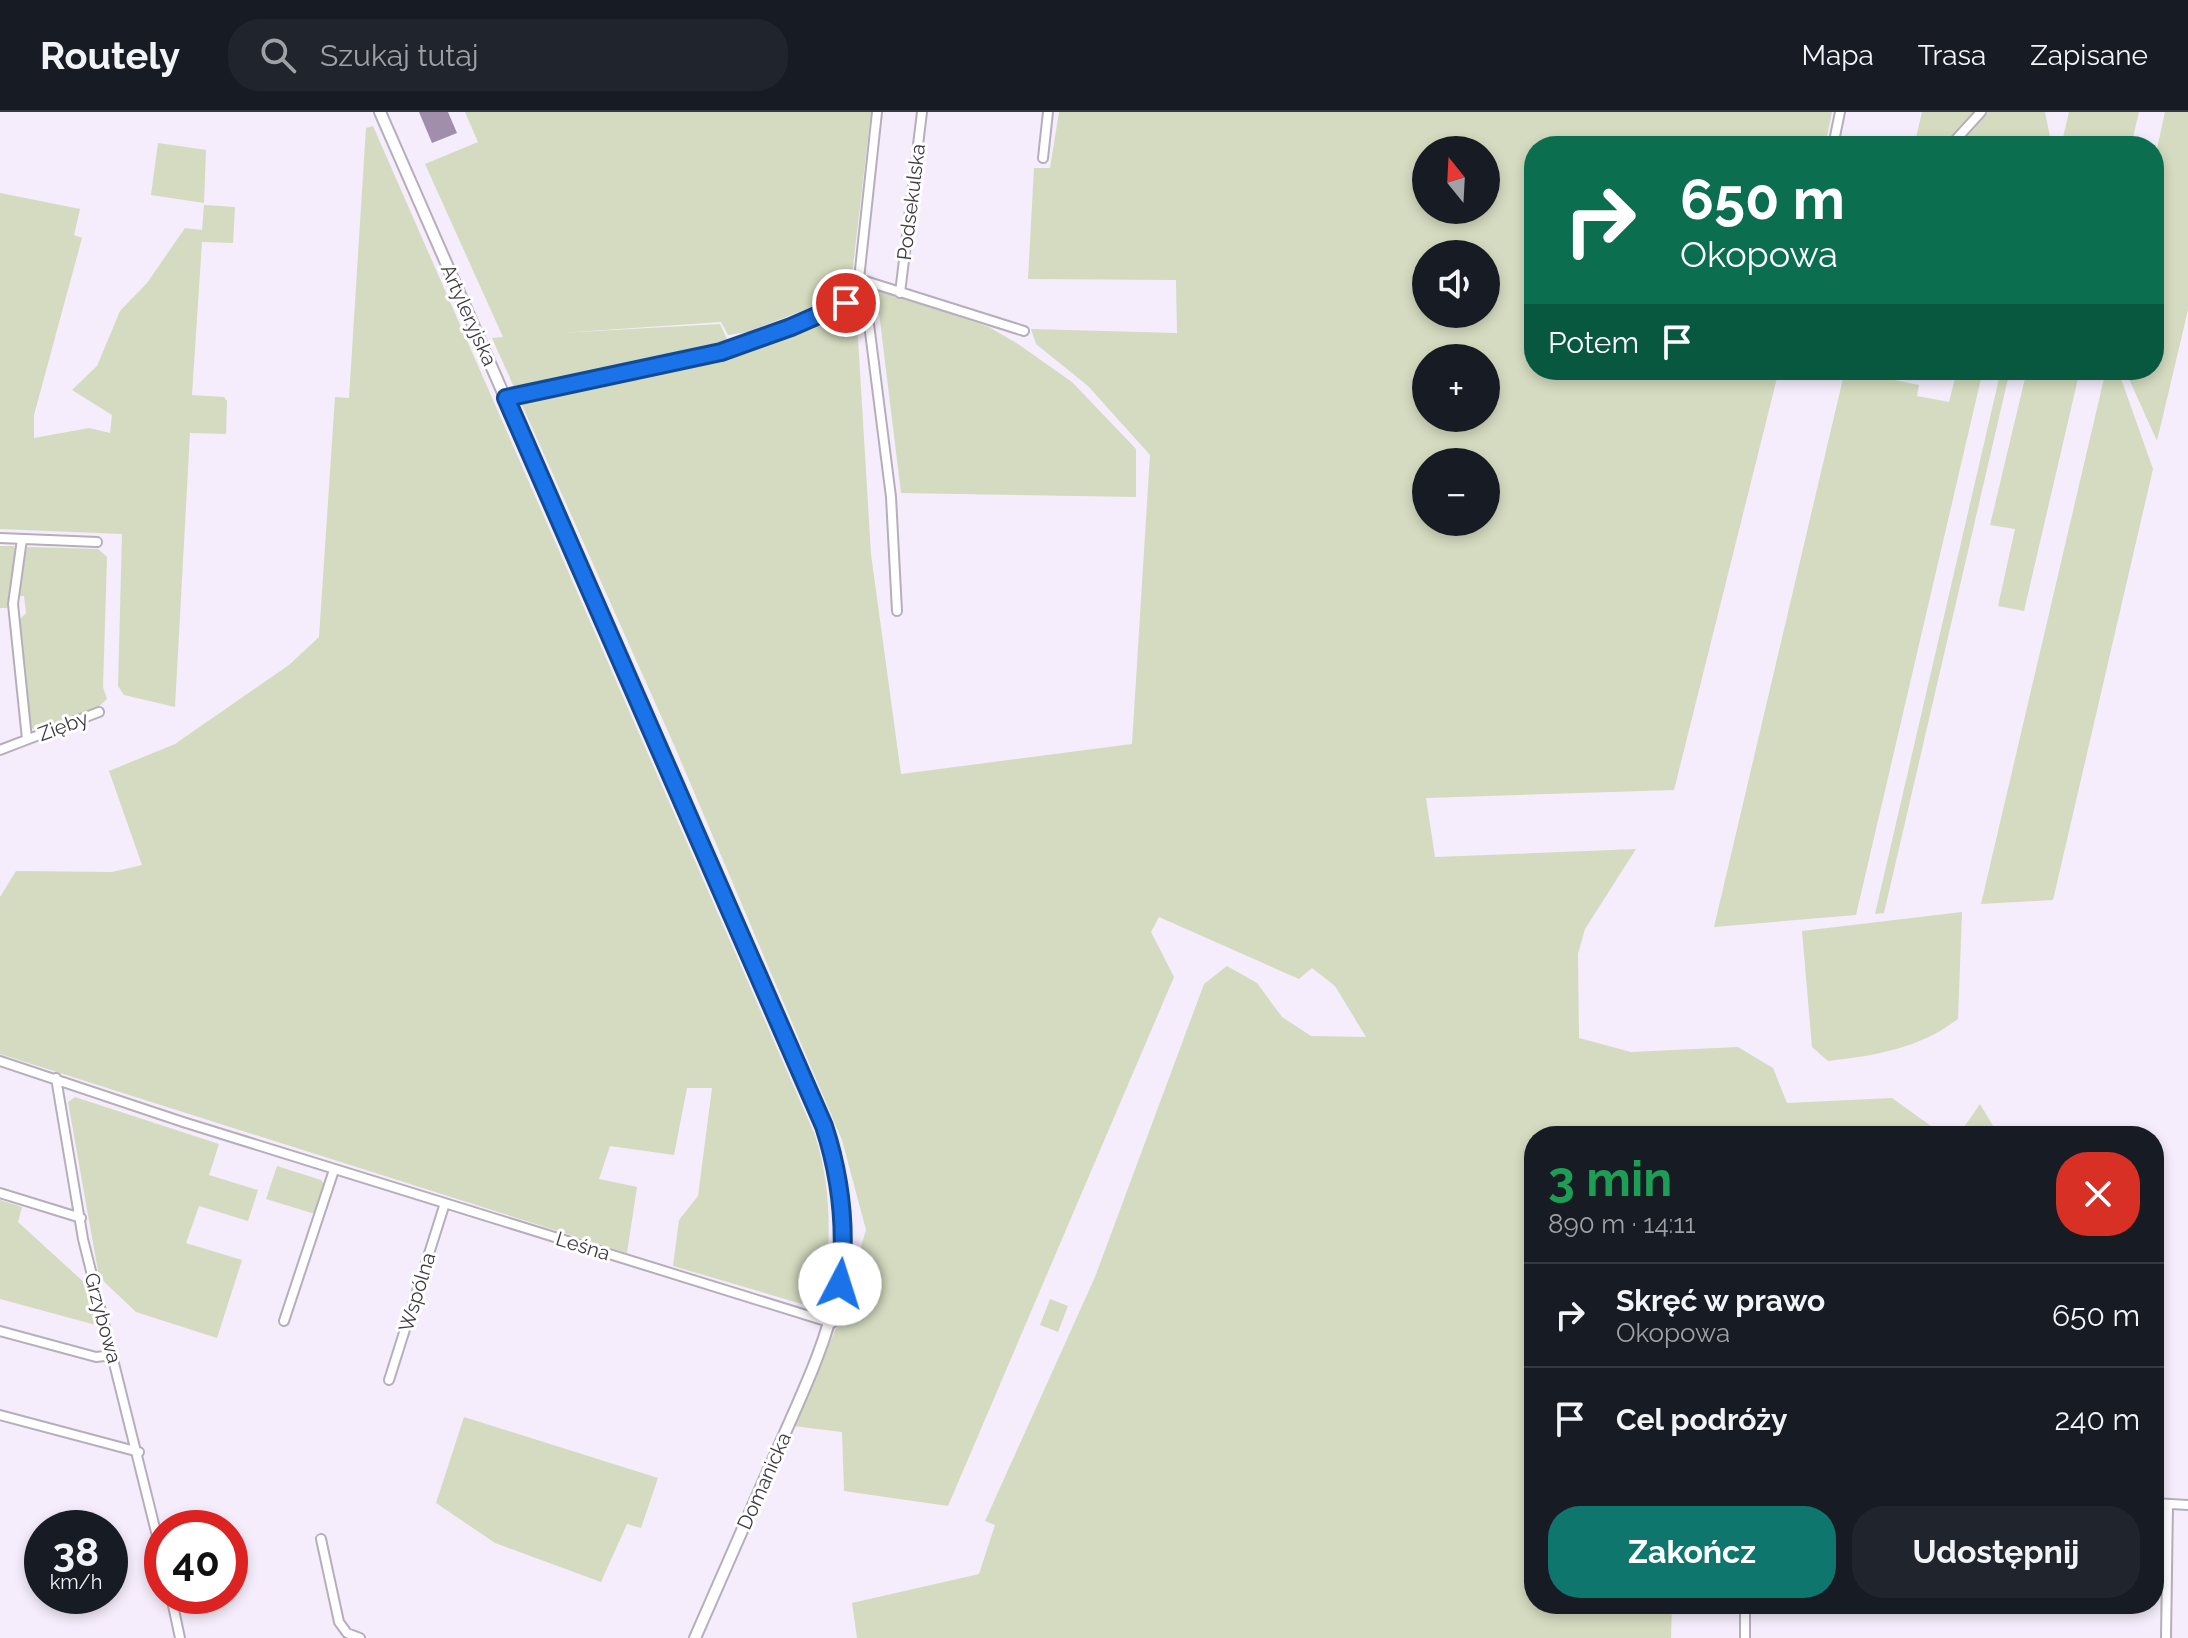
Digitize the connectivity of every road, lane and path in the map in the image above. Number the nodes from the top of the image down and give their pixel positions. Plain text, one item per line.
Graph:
1 (380, 112) edge
2 (877, 112) edge
3 (922, 112) edge
4 (1048, 112) edge
5 (1840, 112) edge
6 (1981, 112) edge
7 (1835, 136) edge
8 (1959, 136) edge
9 (1043, 158) dead end
10 (859, 279) junction
11 (861, 292) junction
12 (900, 293) junction
13 (1024, 331) dead end
14 (506, 398) junction
15 (0, 538) edge
16 (22, 539) junction
17 (97, 542) dead end
18 (897, 611) dead end
19 (99, 712) dead end
20 (27, 739) junction
21 (0, 750) edge
22 (0, 1061) edge
23 (56, 1078) junction
24 (334, 1170) junction
25 (0, 1193) edge
26 (445, 1203) junction
27 (81, 1218) junction
28 (284, 1321) dead end
29 (832, 1323) junction
30 (0, 1331) edge
31 (113, 1355) junction
32 (389, 1380) dead end
33 (0, 1415) edge
34 (139, 1452) junction
35 (2164, 1504) edge
36 (2168, 1504) junction
37 (2188, 1505) edge
38 (152, 1510) edge
39 (321, 1539) dead end
40 (175, 1614) edge
41 (1745, 1614) edge
42 (180, 1638) edge
43 (360, 1638) edge
44 (695, 1638) edge
45 (1745, 1638) edge
46 (2166, 1638) edge

1 - 14 street, Artyleryjska
2 - 10 street
3 - 12 street, Podsekulska
4 - 9 street
5 - 7 street
6 - 8 street
10 - 11 street
10 - 12 street
11 - 14 street
11 - 18 street
12 - 13 street
14 - 29 street, Artyleryjska
15 - 16 street
16 - 17 street
16 - 20 street, Zięby
19 - 20 street, Zięby
20 - 21 street, Zięby
22 - 23 street, Leśna
23 - 24 street, Leśna
23 - 27 street, Grzybowa
24 - 26 street, Leśna
24 - 28 street
25 - 27 street
26 - 29 street, Leśna
26 - 32 street, Wspólna
27 - 31 street, Grzybowa
29 - 44 street, Domanicka
30 - 31 street
31 - 34 street, Grzybowa
33 - 34 street
34 - 38 street, Grzybowa
35 - 36 street
36 - 37 street
36 - 46 street
39 - 43 street
40 - 42 street
41 - 45 street

